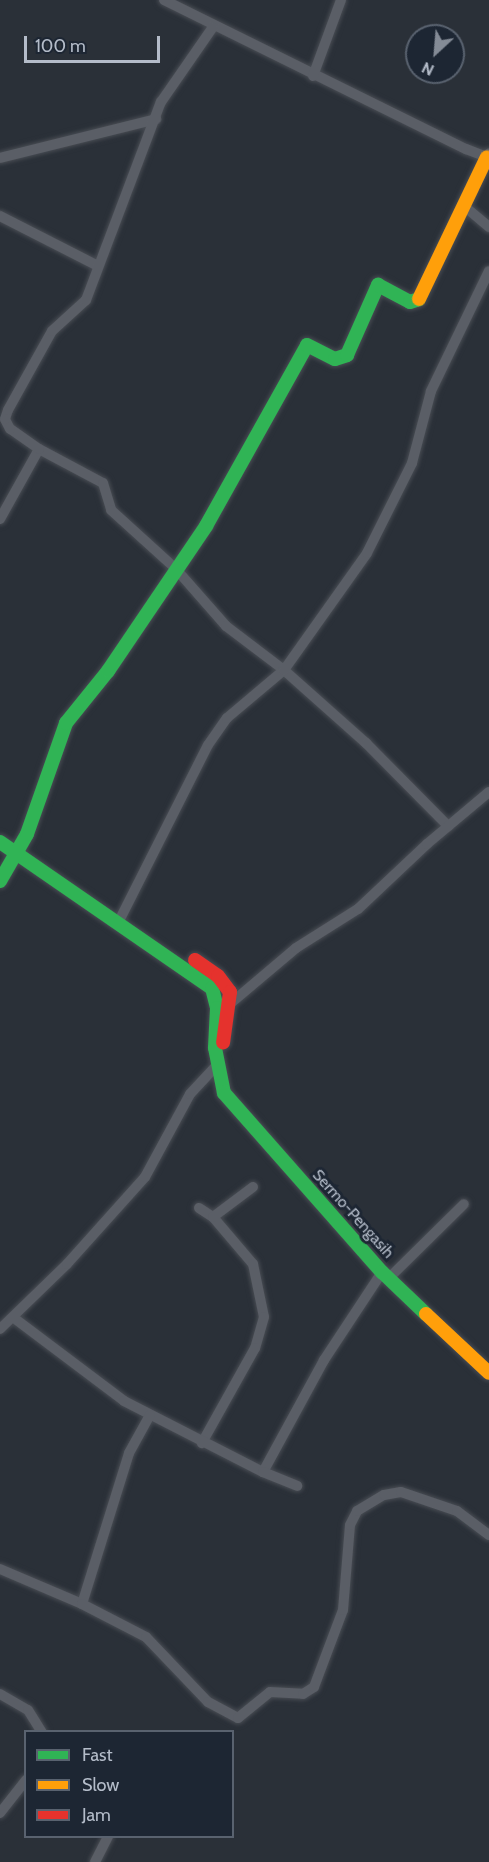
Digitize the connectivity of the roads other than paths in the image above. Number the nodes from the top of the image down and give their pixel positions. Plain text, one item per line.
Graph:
1 (164, 0) edge
2 (341, 0) edge
3 (213, 27) junction
4 (313, 76) junction
5 (156, 119) junction
6 (488, 155) edge
7 (0, 158) edge
8 (464, 206) junction
9 (0, 216) edge
10 (489, 227) edge
11 (98, 266) junction
12 (489, 271) edge
13 (39, 449) junction
14 (0, 519) edge
15 (176, 569) junction
16 (284, 670) junction
17 (489, 792) edge
18 (448, 826) junction
19 (0, 842) edge
20 (15, 853) junction
21 (0, 881) edge
22 (124, 925) junction
23 (231, 1003) junction
24 (218, 1062) junction
25 (253, 1186) dead end
26 (464, 1204) dead end
27 (199, 1208) dead end
28 (213, 1217) junction
29 (386, 1275) junction
30 (14, 1318) junction
31 (0, 1329) edge
32 (489, 1373) edge
33 (150, 1415) junction
34 (202, 1443) junction
35 (262, 1472) junction
36 (297, 1486) dead end
37 (489, 1535) edge
38 (0, 1569) edge
39 (82, 1604) junction
40 (0, 1694) edge
41 (41, 1730) edge
42 (24, 1783) edge
43 (0, 1813) edge
44 (107, 1838) edge
45 (95, 1862) edge

1 - 3 street
2 - 4 street
3 - 4 street
3 - 5 street
4 - 6 street
5 - 7 street
5 - 11 street
6 - 8 street
8 - 10 street
8 - 15 street
9 - 11 street
11 - 13 street
12 - 16 street
13 - 14 street
13 - 15 street
15 - 16 street
15 - 20 street
16 - 18 street
16 - 22 street
17 - 18 street
18 - 23 street
19 - 20 street, Sermo-Pengasih
20 - 21 street
20 - 22 street, Sermo-Pengasih
22 - 23 street, Sermo-Pengasih
22 - 24 street, Sermo-Pengasih
23 - 24 street, Sermo-Pengasih
24 - 29 street, Sermo-Pengasih
24 - 30 street
25 - 28 street
26 - 29 street
27 - 28 street
28 - 34 street
29 - 32 street, Sermo-Pengasih
29 - 35 street
30 - 31 street
30 - 33 street
33 - 34 street
33 - 39 street
34 - 35 street
35 - 36 street
37 - 39 street
38 - 39 street
40 - 41 street
42 - 43 street
44 - 45 street

